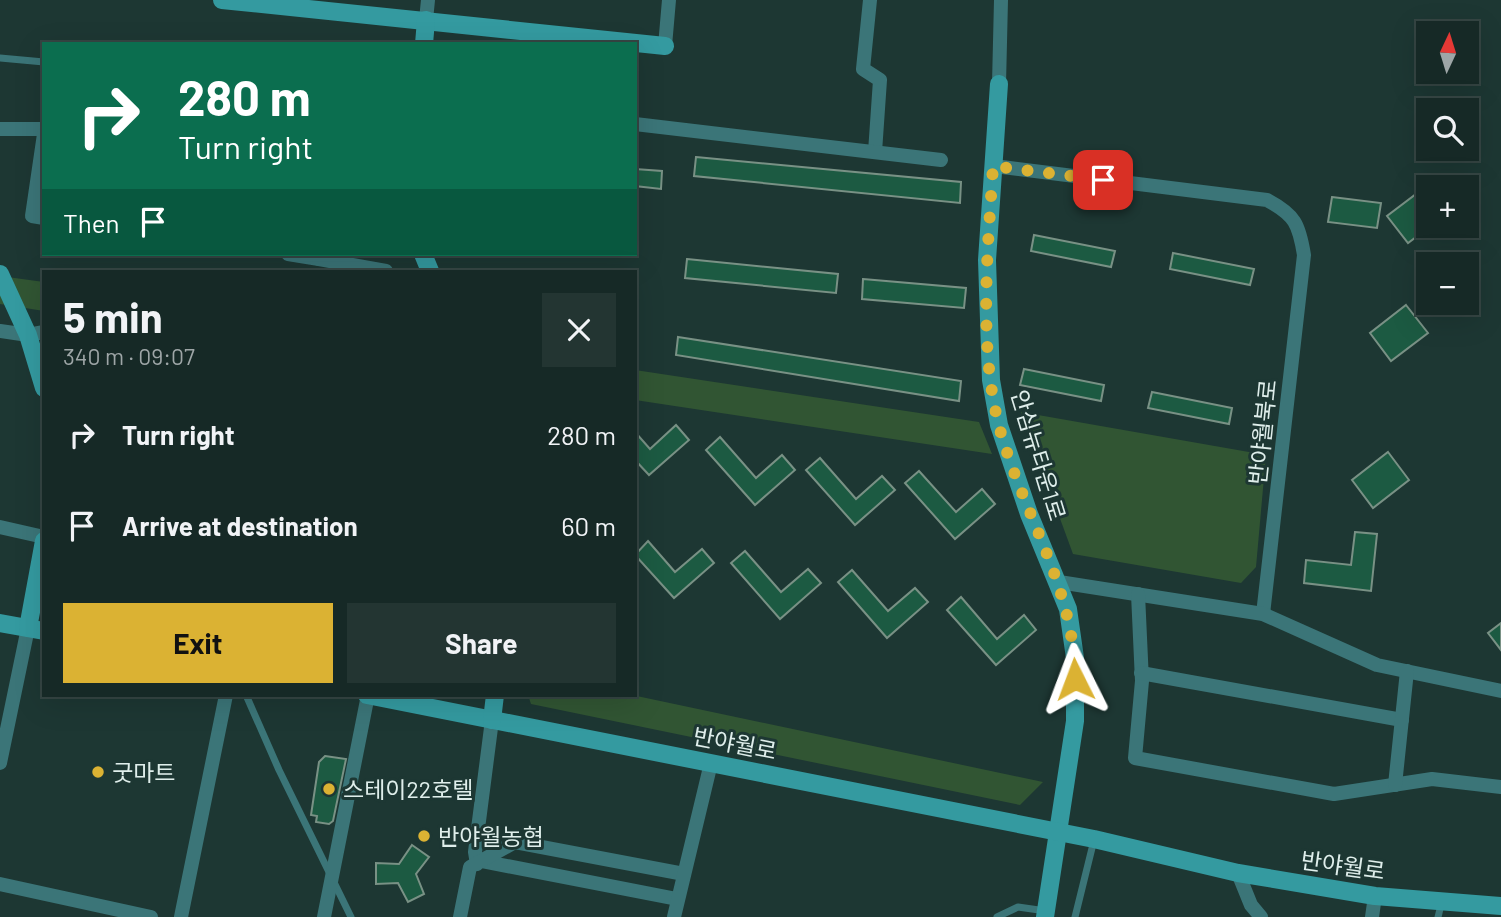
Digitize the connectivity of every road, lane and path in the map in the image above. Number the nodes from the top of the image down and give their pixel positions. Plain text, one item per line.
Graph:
1 (222, 0) edge
2 (428, 0) edge
3 (669, 0) edge
4 (870, 0) edge
5 (1001, 0) edge
6 (426, 20) junction
7 (424, 42) edge
8 (621, 42) edge
9 (637, 44) edge
10 (665, 47) joint
11 (0, 58) edge
12 (42, 62) edge
13 (999, 84) joint
14 (637, 124) edge
15 (0, 129) edge
16 (42, 129) edge
17 (42, 148) edge
18 (875, 152) junction
19 (940, 160) dead end
20 (993, 166) junction
21 (42, 218) edge
22 (319, 256) edge
23 (382, 270) edge
24 (0, 274) edge
25 (0, 331) edge
26 (36, 333) edge
27 (42, 374) edge
28 (0, 527) edge
29 (42, 538) edge
30 (42, 562) edge
31 (1059, 582) junction
32 (1138, 594) junction
33 (1263, 614) junction
34 (0, 623) edge
35 (36, 630) edge
36 (1406, 671) junction
37 (1141, 673) junction
38 (1501, 691) edge
39 (226, 697) edge
40 (247, 697) edge
41 (368, 697) edge
42 (378, 697) edge
43 (495, 697) edge
44 (492, 720) junction
45 (1402, 720) junction
46 (711, 763) junction
47 (0, 764) edge
48 (1395, 785) junction
49 (1501, 786) edge
50 (1056, 833) junction
51 (1094, 839) junction
52 (476, 864) junction
53 (1238, 873) junction
54 (684, 874) junction
55 (332, 877) junction
56 (0, 884) edge
57 (1375, 896) junction
58 (677, 900) junction
59 (1501, 906) edge
60 (1440, 909) edge
61 (1045, 914) edge
62 (151, 917) edge
63 (181, 917) edge
64 (324, 917) edge
65 (351, 917) edge
66 (460, 917) edge
67 (674, 917) edge
68 (997, 917) edge
69 (1075, 917) edge
70 (1261, 917) edge
71 (1372, 917) edge

1 - 6 street
2 - 6 street
3 - 10 street
4 - 18 street
5 - 13 street
6 - 7 street
6 - 8 street
9 - 10 street
11 - 12 lane
13 - 20 street, 안심뉴타운1로
14 - 18 street
15 - 16 street
17 - 21 street
18 - 19 street
20 - 31 street, 안심뉴타운1로
20 - 33 street, 반야월북로
22 - 23 street
24 - 26 street
25 - 26 street
26 - 27 street
28 - 29 street
30 - 35 street
31 - 32 street
31 - 50 street, 안심뉴타운1로
32 - 33 street
32 - 37 street
33 - 36 street
34 - 35 street
35 - 47 street
36 - 38 street
36 - 45 street
37 - 45 street
37 - 48 street
39 - 63 street
40 - 55 lane
41 - 55 street
42 - 44 street, 반야월로
43 - 44 street
44 - 46 street, 반야월로
44 - 52 street
45 - 48 street
46 - 50 street, 반야월로
46 - 54 street
48 - 49 street
50 - 51 street, 반야월로
50 - 61 street, 안심뉴타운1로
51 - 53 street, 반야월로
51 - 69 lane
52 - 54 street
52 - 58 street
52 - 66 street
53 - 57 street, 반야월로
53 - 70 street
54 - 58 street
55 - 64 street
55 - 65 lane
56 - 62 street
57 - 60 street, 반야월로
57 - 71 street
58 - 67 street
59 - 60 street, 반야월로
61 - 68 lane

